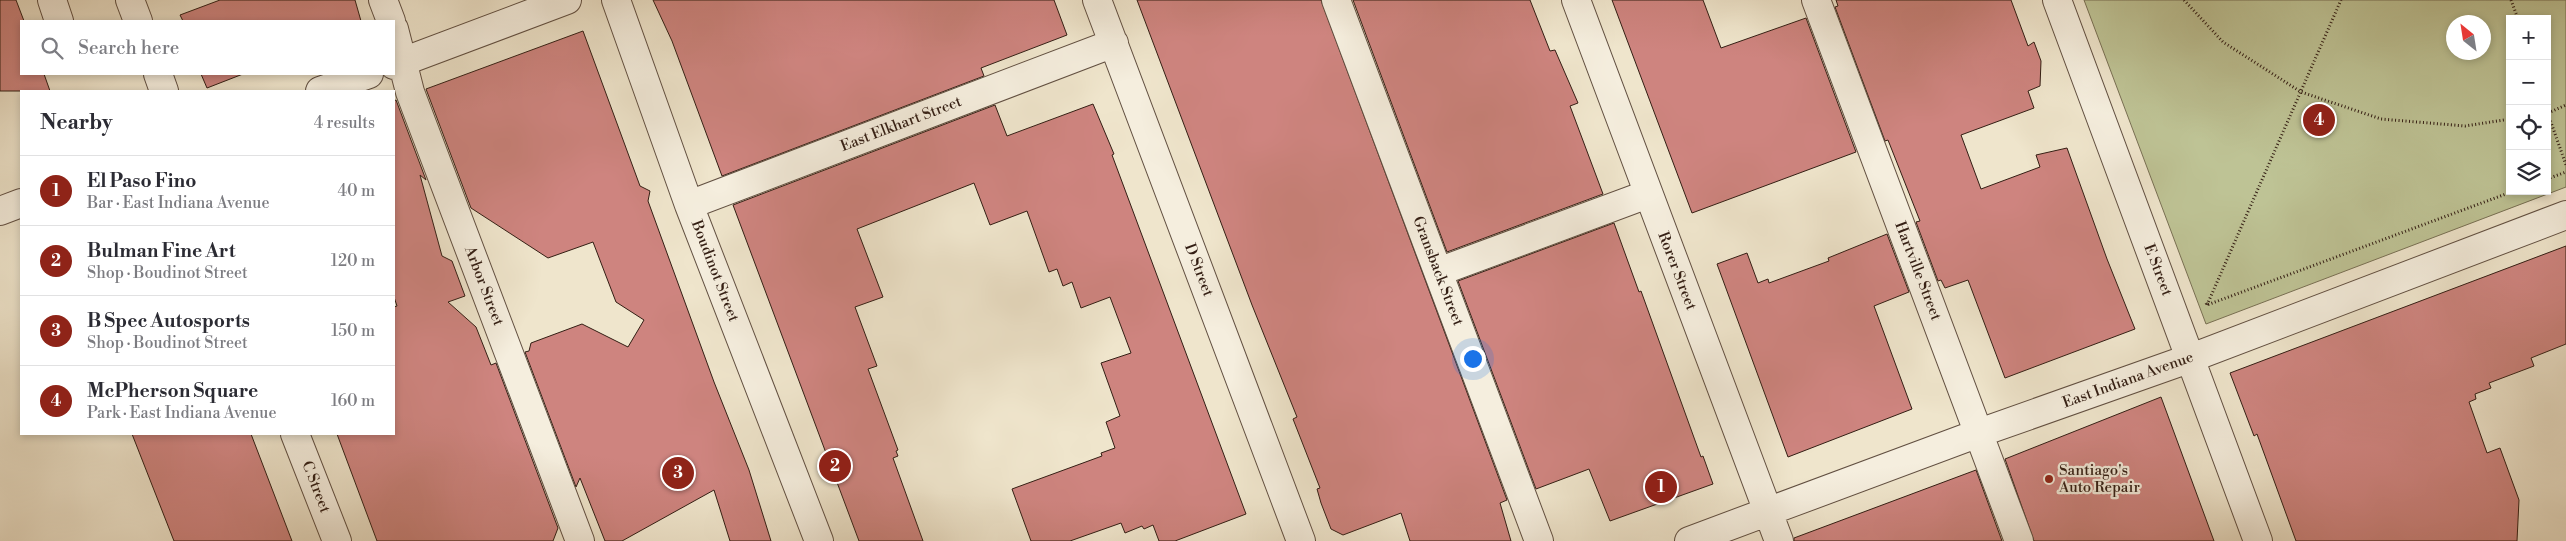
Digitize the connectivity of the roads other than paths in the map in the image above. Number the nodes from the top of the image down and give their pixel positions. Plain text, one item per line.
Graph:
1 (52, 0) edge
2 (130, 0) edge
3 (383, 0) edge
4 (568, 0) edge
5 (616, 0) edge
6 (1097, 0) edge
7 (1336, 0) edge
8 (1576, 0) edge
9 (1816, 0) edge
10 (2057, 0) edge
11 (59, 20) edge
12 (138, 20) edge
13 (391, 20) edge
14 (395, 36) edge
15 (1114, 43) junction
16 (399, 63) edge
17 (158, 75) edge
18 (366, 75) edge
19 (164, 90) edge
20 (323, 90) edge
21 (1648, 194) junction
22 (20, 203) edge
23 (689, 205) junction
24 (0, 211) edge
25 (2566, 215) edge
26 (1438, 272) junction
27 (2191, 358) junction
28 (1979, 433) junction
29 (296, 435) edge
30 (1768, 512) junction
31 (337, 541) edge
32 (580, 541) edge
33 (819, 541) edge
34 (1301, 541) edge
35 (1539, 541) edge
36 (1689, 541) edge
37 (1779, 541) edge
38 (2019, 541) edge
39 (2258, 541) edge

1 - 11 street
2 - 12 street
3 - 13 street
4 - 16 street
5 - 23 street, Boudinot Street
6 - 15 street, D Street
7 - 26 street, Gransback Street
8 - 21 street, Rorer Street
9 - 28 street, Hartville Street
10 - 27 street, E Street
14 - 16 street, Arbor Street
15 - 23 street, East Elkhart Street
15 - 34 street, D Street
16 - 32 street, Arbor Street
17 - 19 street
18 - 20 street
21 - 26 street
21 - 30 street, Rorer Street
22 - 24 street
23 - 33 street, Boudinot Street
25 - 27 street, East Indiana Avenue
26 - 35 street, Gransback Street
27 - 28 street, East Indiana Avenue
27 - 39 street, E Street
28 - 30 street, East Indiana Avenue
28 - 38 street, Hartville Street
29 - 31 street, C Street
30 - 36 street, East Indiana Avenue
30 - 37 street, Rorer Street

